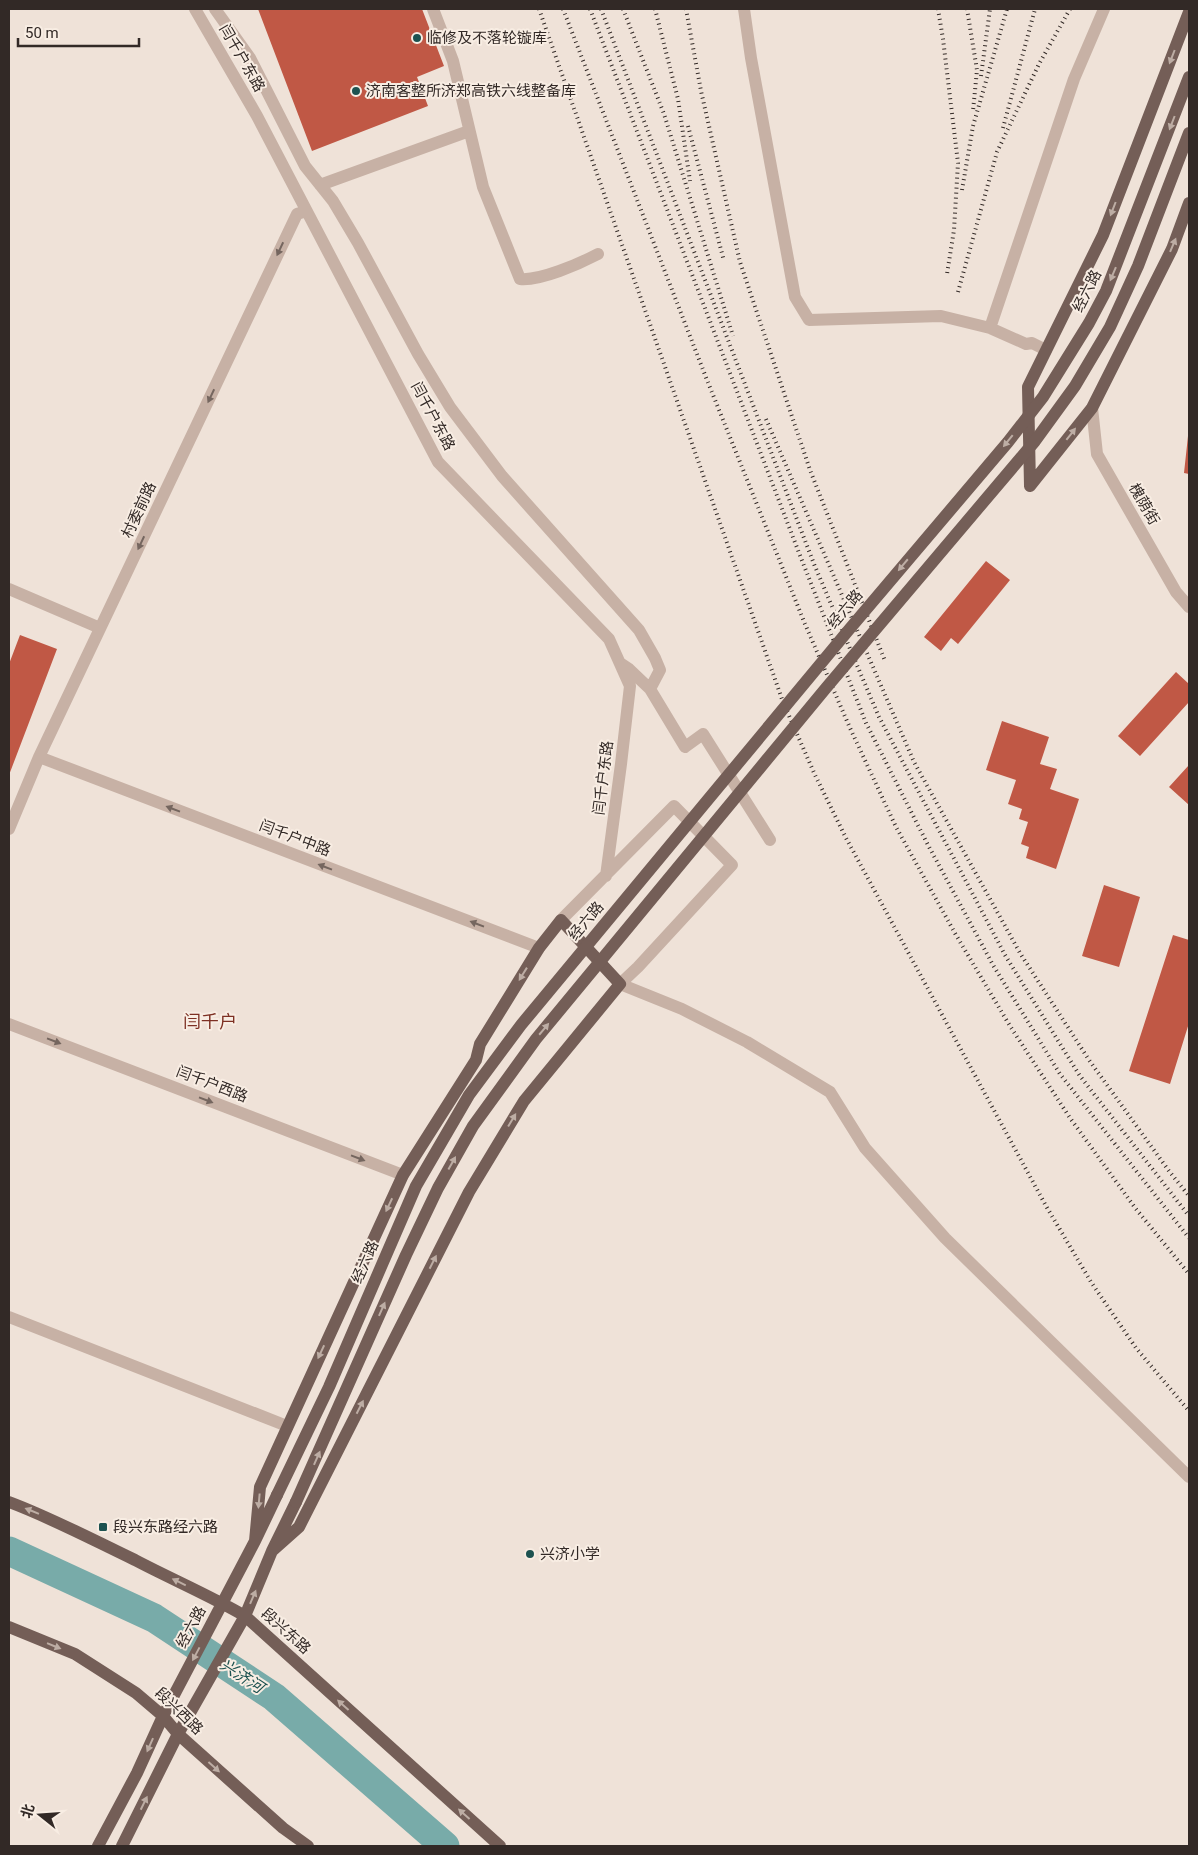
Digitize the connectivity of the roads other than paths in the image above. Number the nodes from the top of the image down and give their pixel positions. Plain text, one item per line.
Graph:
1 (195, 9) edge
2 (214, 9) edge
3 (433, 9) edge
4 (744, 9) edge
5 (1104, 9) edge
6 (1189, 12) edge
7 (1189, 77) edge
8 (469, 131) junction
9 (1189, 134) edge
10 (320, 185) junction
11 (1189, 203) edge
12 (306, 211) junction
13 (598, 254) dead end
14 (990, 328) junction
15 (1046, 350) junction
16 (1092, 408) junction
17 (9, 589) edge
18 (1189, 607) edge
19 (100, 628) junction
20 (620, 663) junction
21 (650, 689) junction
22 (39, 757) junction
23 (9, 829) edge
24 (770, 840) dead end
25 (606, 876) junction
26 (561, 920) junction
27 (539, 948) junction
28 (620, 984) junction
29 (9, 1024) edge
30 (403, 1175) junction
31 (9, 1317) edge
32 (287, 1426) junction
33 (1189, 1477) edge
34 (9, 1502) edge
35 (255, 1541) junction
36 (272, 1551) junction
37 (222, 1603) junction
38 (244, 1616) junction
39 (9, 1627) edge
40 (163, 1716) junction
41 (178, 1734) junction
42 (98, 1846) edge
43 (122, 1846) edge
44 (308, 1846) edge
45 (500, 1846) edge

1 - 12 street, 闫千户东路
2 - 10 street
3 - 8 street
4 - 14 street
5 - 14 street
6 -> 15 main road
7 -> 35 main road, 经六路, bridge
8 - 10 street
8 - 13 street
36 -> 9 main road, bridge
10 - 21 street
16 -> 11 main road
12 -> 19 street, 村委前路
12 - 20 street, 闫千户东路
14 - 15 street
15 -> 16 main road
16 - 18 street, 槐荫街
17 - 19 street
19 - 22 street, 村委前路
20 - 21 street
20 - 25 street, 闫千户东路
21 - 24 street
22 - 23 street, 村委前路
27 -> 22 street, 闫千户中路
25 - 26 street
25 - 28 street
26 - 27 main road
26 - 28 main road
27 -> 30 main road
28 - 33 street
36 -> 28 main road
29 -> 30 street, 闫千户西路
30 -> 32 main road
31 - 32 street
32 -> 35 main road
37 -> 34 main road, 段兴东路
35 - 37 main road, 经六路
38 -> 36 main road
37 - 38 main road, 段兴东路
37 -> 40 main road, 经六路
38 - 41 main road
45 -> 38 main road, 段兴东路
39 -> 40 main road, 段兴西路
40 - 41 main road, 段兴西路
40 -> 42 main road, 经六路
43 -> 41 main road
41 -> 44 main road, 段兴西路

